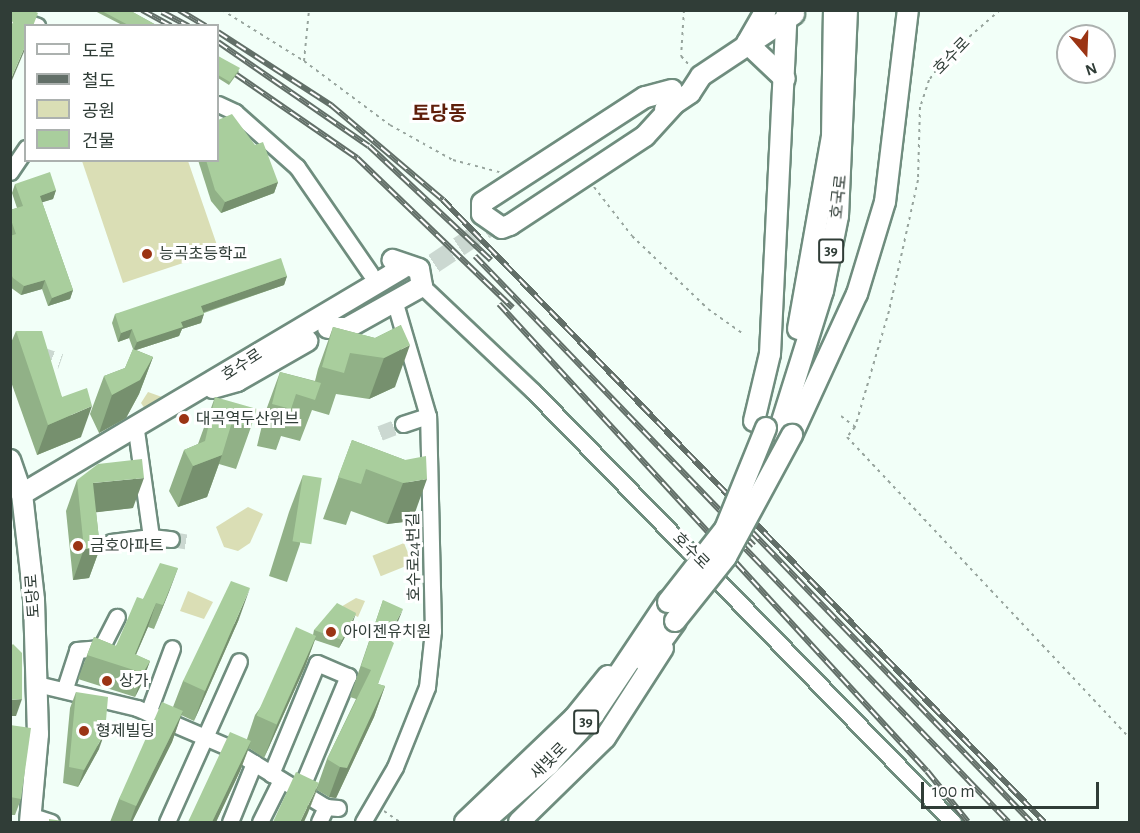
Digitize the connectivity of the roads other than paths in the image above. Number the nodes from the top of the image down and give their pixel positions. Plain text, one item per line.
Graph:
1 (766, 10) edge
2 (834, 10) edge
3 (848, 10) edge
4 (908, 10) edge
5 (791, 13) edge
6 (10, 16) edge
7 (31, 24) edge
8 (747, 44) junction
9 (842, 64) junction
10 (785, 79) junction
11 (673, 96) junction
12 (219, 104) edge
13 (24, 151) edge
14 (10, 172) edge
15 (502, 212) tunnel mouth
16 (370, 273) junction
17 (411, 278) junction
18 (395, 303) junction
19 (324, 324) junction
20 (428, 416) junction
21 (403, 424) tunnel mouth
22 (773, 429) junction
23 (136, 430) junction
24 (10, 460) edge
25 (16, 498) edge
26 (151, 537) junction
27 (171, 539) tunnel mouth
28 (111, 542) dead end
29 (671, 612) junction
30 (117, 617) dead end
31 (172, 648) dead end
32 (239, 661) dead end
33 (37, 684) junction
34 (65, 688) junction
35 (148, 713) junction
36 (205, 737) junction
37 (254, 763) junction
38 (276, 777) junction
39 (300, 791) junction
40 (31, 819) edge
41 (51, 822) edge
42 (167, 822) edge
43 (230, 822) edge
44 (260, 822) edge
45 (319, 822) edge
46 (363, 822) edge
47 (465, 822) edge
48 (482, 822) edge
49 (501, 822) edge
50 (519, 822) edge
51 (953, 822) edge

1 - 8 main road
2 - 9 main road, 39
3 - 9 main road, 39
4 - 22 main road
5 - 8 main road
5 - 10 main road
6 - 7 street
8 - 10 main road
8 - 11 main road
9 - 22 main road, 호국로 / 39
10 - 22 main road
11 - 11 main road
11 - 15 main road
12 - 16 street
13 - 14 street
16 - 17 main road
16 - 19 main road
17 - 18 main road
17 - 19 main road, 호수로
17 - 51 street, 호수로
18 - 19 main road
18 - 20 street, 호수로24번길
19 - 23 main road, 호수로
20 - 21 street
20 - 46 street, 호수로24번길
22 - 29 main road, bridge
22 - 29 main road, 39, bridge
23 - 25 main road, 호수로
23 - 26 street
24 - 25 main road, 토당로
25 - 33 main road, 토당로
26 - 27 street
26 - 28 street
29 - 47 main road
29 - 48 highway, 새빛로 / 39
29 - 49 highway, 새빛로 / 39
29 - 50 main road
30 - 34 street
31 - 35 street
32 - 36 street
33 - 34 street
33 - 40 main road, 토당로
34 - 35 street
35 - 36 street
36 - 37 street
36 - 42 street
37 - 38 street
37 - 43 street
38 - 39 street
38 - 39 street
38 - 44 street
39 - 45 street
40 - 41 street, 토당로

